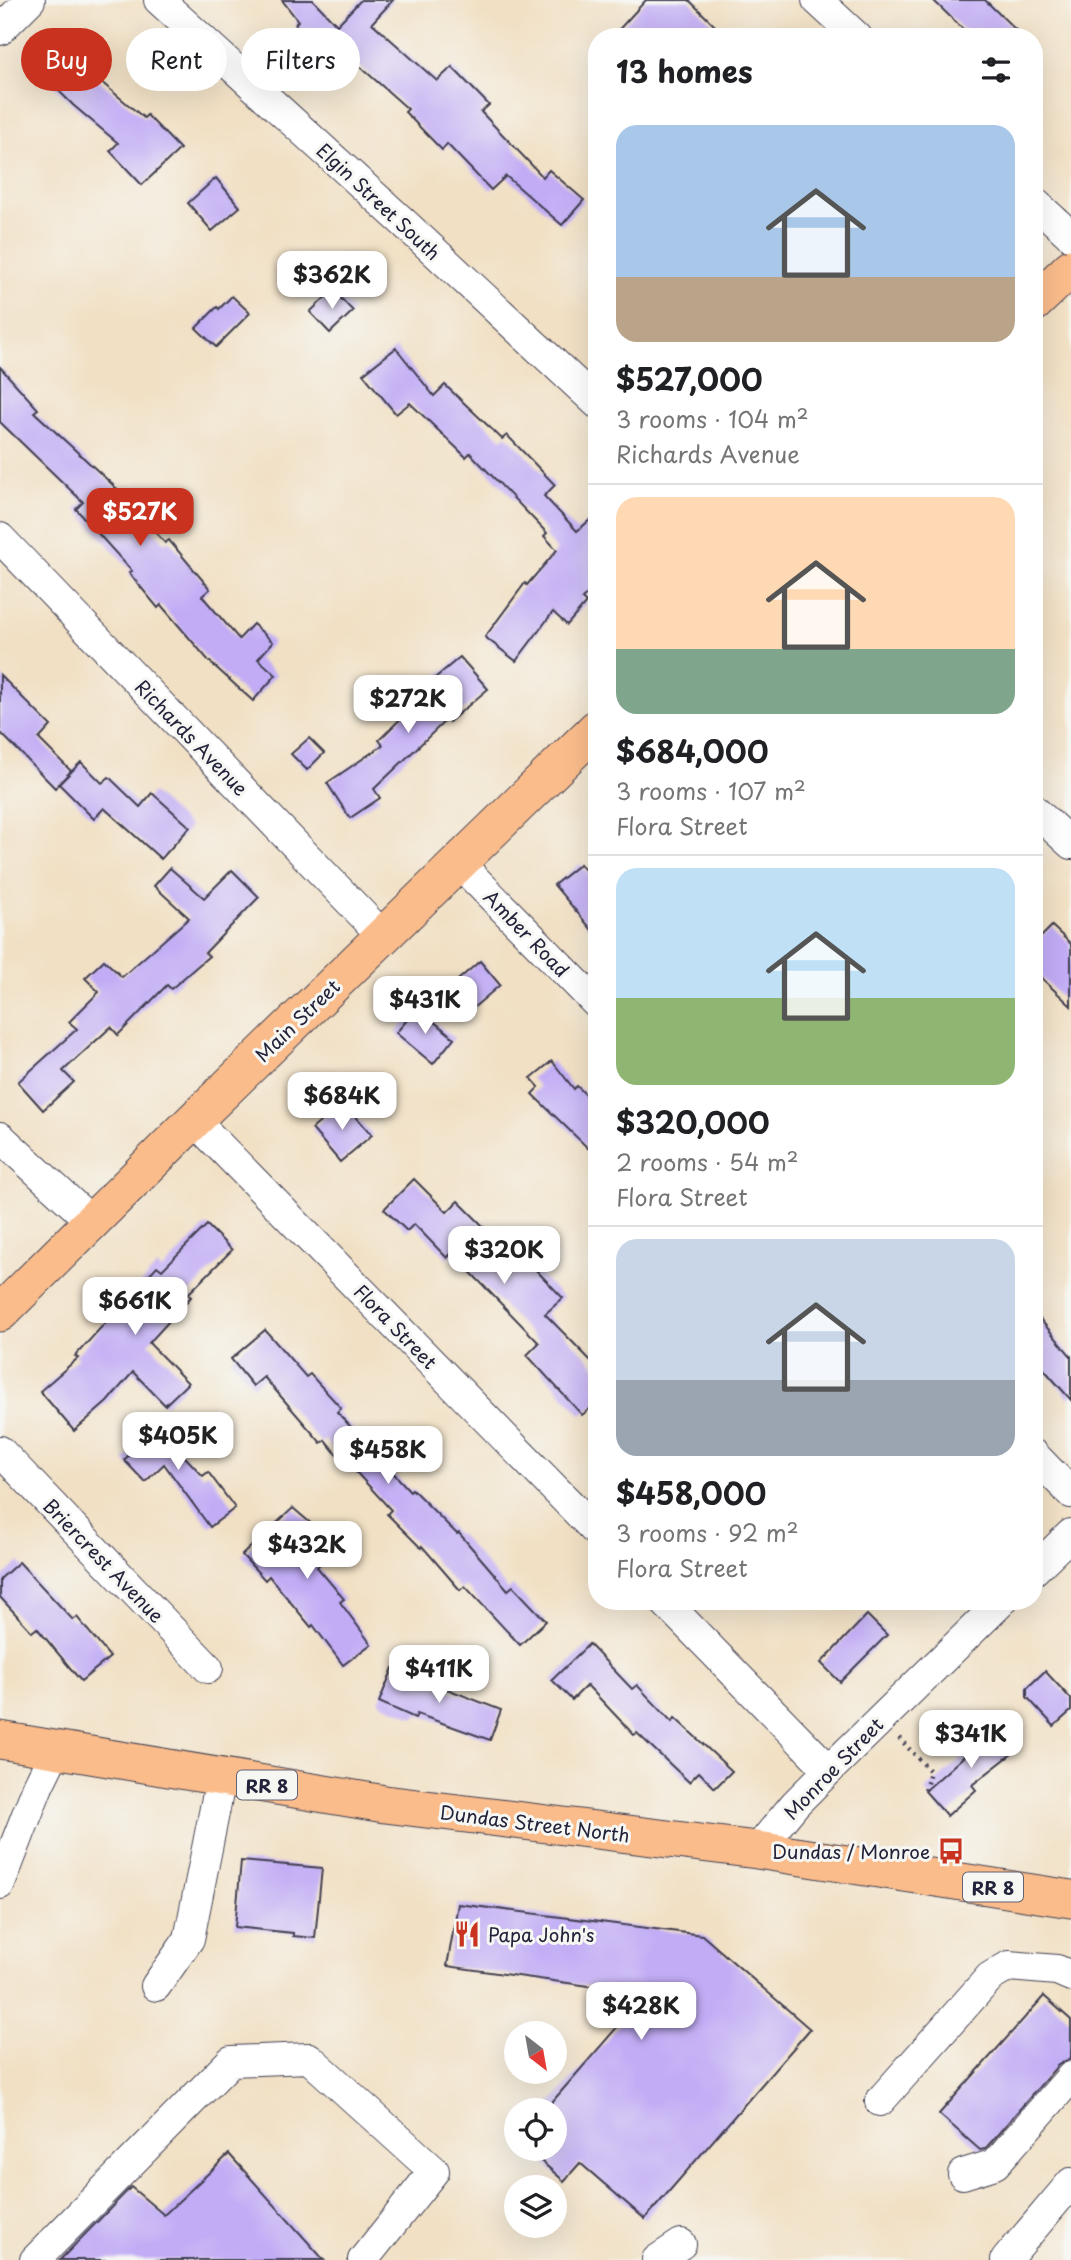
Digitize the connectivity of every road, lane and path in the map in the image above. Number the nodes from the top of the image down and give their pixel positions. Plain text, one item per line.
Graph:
1 (30, 0) edge
2 (159, 0) edge
3 (817, 0) edge
4 (847, 28) edge
5 (0, 30) edge
6 (1043, 210) edge
7 (1071, 236) edge
8 (1071, 268) edge
9 (1043, 294) edge
10 (588, 395) edge
11 (0, 538) edge
12 (588, 737) edge
13 (1043, 818) edge
14 (1071, 844) edge
15 (458, 862) junction
16 (383, 936) junction
17 (588, 995) edge
18 (194, 1120) junction
19 (0, 1137) edge
20 (92, 1222) junction
21 (0, 1313) edge
22 (0, 1451) edge
23 (1043, 1464) edge
24 (1071, 1493) edge
25 (588, 1523) edge
26 (1071, 1534) edge
27 (1043, 1561) edge
28 (673, 1610) edge
29 (993, 1610) edge
30 (208, 1668) dead end
31 (897, 1737) dead end
32 (0, 1740) edge
33 (56, 1749) junction
34 (829, 1770) junction
35 (220, 1778) junction
36 (925, 1791) dead end
37 (757, 1850) junction
38 (3, 1865) edge
39 (1071, 1899) edge
40 (1071, 1976) edge
41 (156, 1986) dead end
42 (1071, 2077) edge
43 (880, 2101) dead end
44 (963, 2174) dead end
45 (1071, 2183) edge
46 (35, 2260) edge
47 (363, 2260) edge
48 (1006, 2260) edge

1 - 5 street
2 - 10 street, Elgin Street South
3 - 4 street
6 - 7 street
8 - 9 main road
11 - 16 street, Richards Avenue
12 - 15 main road, Main Street
13 - 14 street
15 - 16 main road, Main Street
15 - 17 street, Amber Road
16 - 18 main road, Main Street
18 - 20 main road, Main Street
18 - 25 street, Flora Street
19 - 20 street
20 - 21 main road, Main Street
22 - 30 street, Briercrest Avenue
23 - 24 street
26 - 27 street
28 - 34 street
29 - 34 street, Monroe Street
31 - 36 path
32 - 33 main road, Dundas Street North / RR 8
33 - 35 main road, Dundas Street North / RR 8
33 - 38 street
34 - 37 street, Monroe Street
35 - 37 main road, Dundas Street North / RR 8
35 - 41 street
37 - 39 main road, Dundas Street North / RR 8
40 - 43 street
42 - 44 street
45 - 48 street
46 - 47 street

